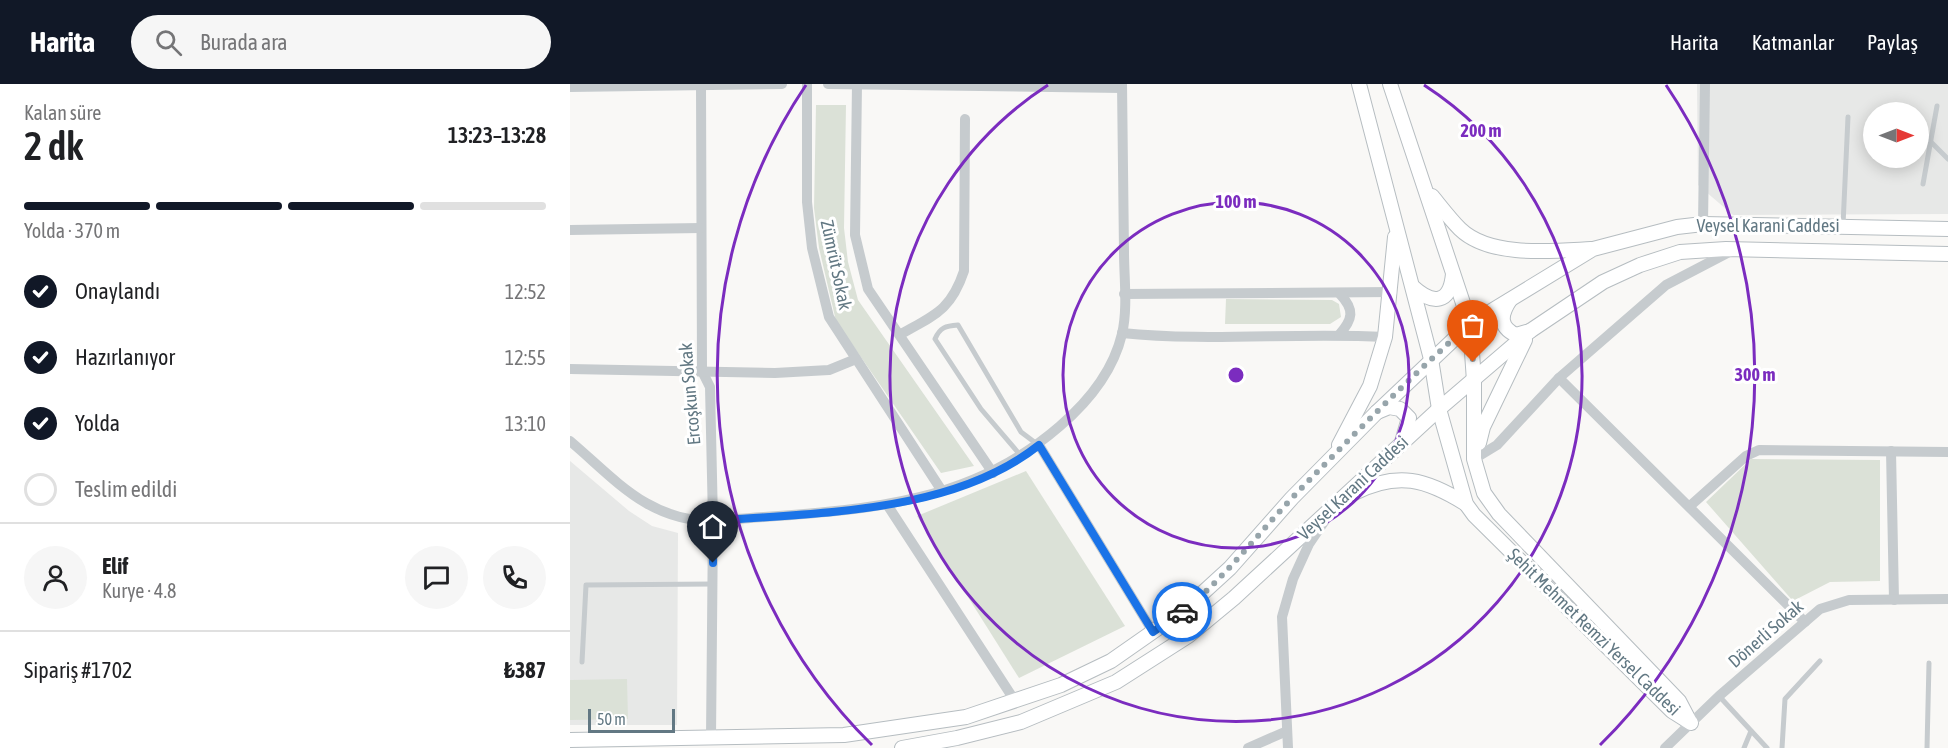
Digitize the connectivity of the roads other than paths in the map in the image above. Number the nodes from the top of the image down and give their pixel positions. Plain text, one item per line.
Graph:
1 (782, 84) edge
2 (807, 84) edge
3 (828, 84) edge
4 (857, 84) edge
5 (1359, 84) edge
6 (1390, 84) edge
7 (1705, 84) edge
8 (701, 85) edge
9 (1122, 86) edge
10 (570, 87) edge
11 (1936, 106) dead end
12 (1848, 117) dead end
13 (966, 118) dead end
14 (1930, 141) junction
15 (1948, 159) edge
16 (1923, 184) dead end
17 (1428, 191) junction
18 (1703, 224) junction
19 (1396, 226) junction
20 (1843, 226) junction
21 (701, 228) junction
22 (1948, 229) edge
23 (570, 230) edge
24 (1593, 249) junction
25 (1736, 249) junction
26 (1948, 254) edge
27 (1453, 272) junction
28 (1413, 287) junction
29 (1392, 292) junction
30 (1124, 294) junction
31 (1340, 294) junction
32 (1511, 298) junction
33 (1470, 324) junction
34 (1530, 331) junction
35 (1122, 333) junction
36 (901, 334) junction
37 (1339, 334) junction
38 (1385, 338) junction
39 (856, 359) junction
40 (1431, 359) junction
41 (570, 369) edge
42 (702, 371) junction
43 (1559, 378) junction
44 (1474, 381) junction
45 (1439, 409) junction
46 (1377, 412) junction
47 (570, 441) edge
48 (1402, 444) junction
49 (1039, 445) junction
50 (1892, 451) junction
51 (1948, 452) edge
52 (1021, 456) junction
53 (1334, 457) junction
54 (1474, 459) junction
55 (993, 473) junction
56 (942, 491) junction
57 (1339, 501) junction
58 (1466, 504) junction
59 (888, 506) junction
60 (1690, 506) junction
61 (713, 521) junction
62 (713, 584) junction
63 (1948, 599) edge
64 (1894, 600) junction
65 (1805, 622) junction
66 (1153, 632) junction
67 (1820, 661) dead end
68 (582, 662) dead end
69 (1929, 663) dead end
70 (1719, 696) junction
71 (1015, 701) junction
72 (1691, 723) junction
73 (1287, 731) junction
74 (1751, 731) junction
75 (711, 737) junction
76 (570, 740) edge
77 (902, 748) edge
78 (1248, 748) edge
79 (1288, 748) edge
80 (1665, 748) edge
81 (1744, 748) edge
82 (1767, 748) edge
83 (1782, 748) edge
84 (1927, 748) edge

1 - 8 street
2 - 39 street, Zümrüt Sokak
3 - 4 street
4 - 9 street
4 - 36 street, Zümrüt Sokak
5 - 19 main road, Şehit Mehmet Remzi Yersel Caddesi
6 - 17 main road, Şehit Mehmet Remzi Yersel Caddesi
7 - 18 street
8 - 10 street
8 - 21 street, Ercoşkun Sokak
9 - 30 street
11 - 14 lane
12 - 20 lane
13 - 36 street
14 - 15 lane
14 - 16 lane
17 - 24 main road
17 - 27 main road, Şehit Mehmet Remzi Yersel Caddesi
18 - 20 main road, Veysel Karani Caddesi
18 - 24 main road, Veysel Karani Caddesi
19 - 28 main road, Şehit Mehmet Remzi Yersel Caddesi
19 - 29 main road
20 - 22 main road, Veysel Karani Caddesi
21 - 23 street
21 - 42 street, Ercoşkun Sokak
24 - 32 main road, Veysel Karani Caddesi
25 - 26 main road, Veysel Karani Caddesi
25 - 34 main road, Veysel Karani Caddesi
25 - 43 street
27 - 28 main road
27 - 33 main road, Şehit Mehmet Remzi Yersel Caddesi
28 - 40 main road, Şehit Mehmet Remzi Yersel Caddesi
29 - 31 street
29 - 38 main road
30 - 31 street
30 - 35 street
31 - 37 street
32 - 33 main road, Veysel Karani Caddesi
32 - 34 main road
33 - 40 main road, Veysel Karani Caddesi
33 - 44 main road, Şehit Mehmet Remzi Yersel Caddesi
34 - 44 main road, Veysel Karani Caddesi
34 - 54 main road
35 - 37 street
35 - 49 street
36 - 55 street, Zümrüt Sokak
37 - 38 street
38 - 53 main road
39 - 42 street
39 - 56 street, Zümrüt Sokak
40 - 45 main road, Şehit Mehmet Remzi Yersel Caddesi
40 - 46 main road, Veysel Karani Caddesi
41 - 42 street
42 - 61 street, Ercoşkun Sokak
43 - 54 street
43 - 60 street
44 - 45 main road, Veysel Karani Caddesi
44 - 54 main road, Şehit Mehmet Remzi Yersel Caddesi
45 - 48 main road, Veysel Karani Caddesi
45 - 58 main road, Şehit Mehmet Remzi Yersel Caddesi
46 - 48 main road
46 - 53 main road, Veysel Karani Caddesi
47 - 61 street
48 - 57 main road, Veysel Karani Caddesi
49 - 52 street
49 - 52 lane
49 - 66 street
50 - 51 street
50 - 60 street
50 - 64 street
52 - 55 street
53 - 66 main road, Veysel Karani Caddesi
54 - 72 main road, Şehit Mehmet Remzi Yersel Caddesi
55 - 56 street
56 - 59 street
57 - 58 main road
57 - 73 street
57 - 77 main road, Veysel Karani Caddesi
58 - 72 main road, Şehit Mehmet Remzi Yersel Caddesi
59 - 61 street
59 - 71 street
60 - 65 street
61 - 62 street, Ercoşkun Sokak
62 - 68 lane
62 - 75 street, Ercoşkun Sokak
63 - 64 street, Dönerli Sokak
64 - 65 street, Dönerli Sokak
65 - 70 street, Dönerli Sokak
66 - 71 main road, Veysel Karani Caddesi
67 - 83 lane
69 - 84 lane
70 - 72 street, Dönerli Sokak
70 - 74 lane
71 - 75 main road, Veysel Karani Caddesi
72 - 80 street, Dönerli Sokak
73 - 78 street
73 - 79 street
74 - 81 lane
74 - 82 lane
75 - 76 main road, Veysel Karani Caddesi

